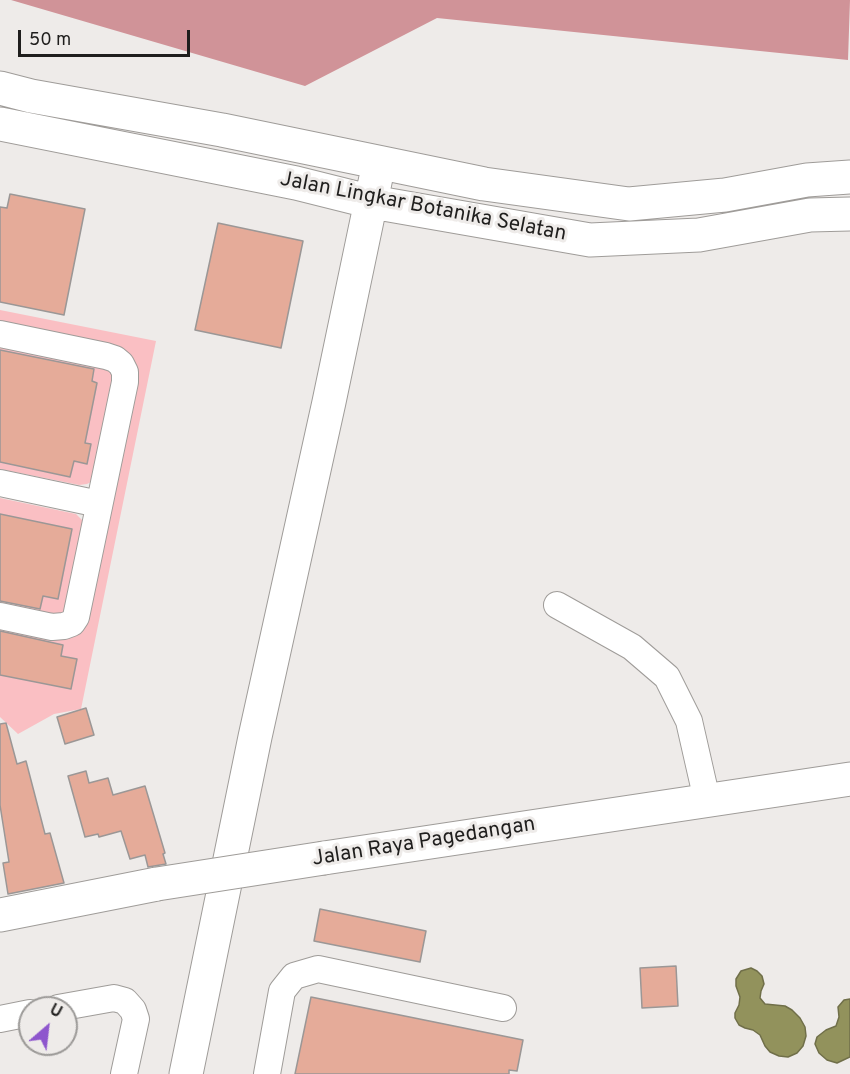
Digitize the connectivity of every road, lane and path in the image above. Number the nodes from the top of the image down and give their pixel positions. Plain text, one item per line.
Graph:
1 (0, 88) edge
2 (0, 124) edge
3 (379, 163) junction
4 (850, 177) edge
5 (372, 202) junction
6 (850, 214) edge
7 (0, 334) edge
8 (0, 483) edge
9 (99, 504) junction
10 (556, 605) dead end
11 (0, 616) edge
12 (850, 779) edge
13 (707, 800) junction
14 (0, 915) edge
15 (78, 1004) edge
16 (503, 1008) dead end
17 (18, 1015) edge
18 (0, 1019) edge
19 (124, 1074) edge
20 (186, 1074) edge
21 (267, 1074) edge

1 - 3 street, Jalan Lingkar Botanika Selatan
2 - 5 street, Jalan Lingkar Botanika Selatan
3 - 4 street, Jalan Lingkar Botanika Selatan
3 - 5 street
5 - 6 street, Jalan Lingkar Botanika Selatan
5 - 20 street
7 - 9 street
8 - 9 street
9 - 11 street
10 - 13 street
12 - 13 street, Jalan Raya Pagedangan
13 - 14 street, Jalan Raya Pagedangan, bridge
15 - 19 street
16 - 21 street
17 - 18 street

